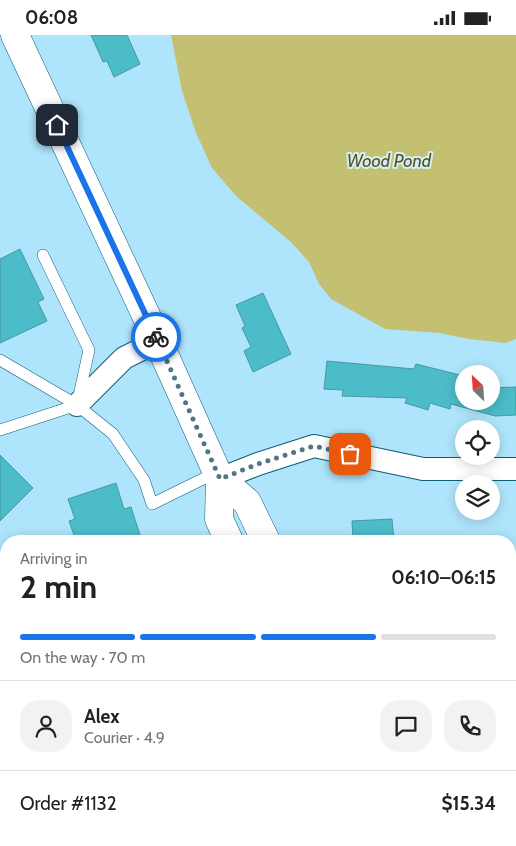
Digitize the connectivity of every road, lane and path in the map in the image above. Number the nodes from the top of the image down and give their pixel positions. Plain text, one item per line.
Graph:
1 (15, 35) edge
2 (43, 255) dead end
3 (158, 341) junction
4 (0, 360) edge
5 (78, 405) junction
6 (0, 430) edge
7 (516, 469) edge
8 (218, 475) junction
9 (226, 535) edge
10 (263, 535) edge

1 - 3 main road
2 - 5 lane
3 - 5 street
3 - 8 main road
4 - 5 lane
5 - 6 lane
5 - 8 lane
7 - 8 street
8 - 9 main road
8 - 10 main road

